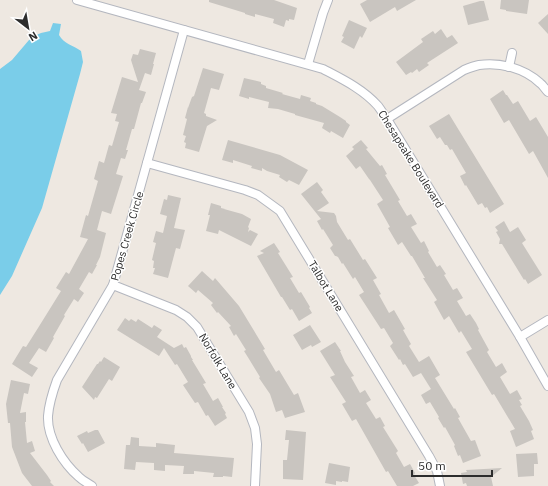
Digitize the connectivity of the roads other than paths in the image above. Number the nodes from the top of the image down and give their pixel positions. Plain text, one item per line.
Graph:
1 (77, 0) edge
2 (328, 0) edge
3 (184, 30) junction
4 (512, 53) dead end
5 (308, 64) junction
6 (509, 67) junction
7 (548, 92) edge
8 (387, 119) junction
9 (147, 163) junction
10 (113, 285) junction
11 (548, 320) edge
12 (520, 337) junction
13 (548, 386) edge
14 (92, 486) edge
15 (255, 486) edge
16 (440, 486) edge

1 - 3 street, Chesapeake Boulevard
2 - 5 street
3 - 5 street, Chesapeake Boulevard
3 - 9 street, Popes Creek Circle
4 - 6 street
5 - 8 street, Chesapeake Boulevard
6 - 7 street
6 - 8 street
8 - 12 street, Chesapeake Boulevard
9 - 10 street, Popes Creek Circle
9 - 16 street, Talbot Lane
10 - 14 street, Popes Creek Circle
10 - 15 street, Norfolk Lane
11 - 12 street
12 - 13 street, Chesapeake Boulevard

